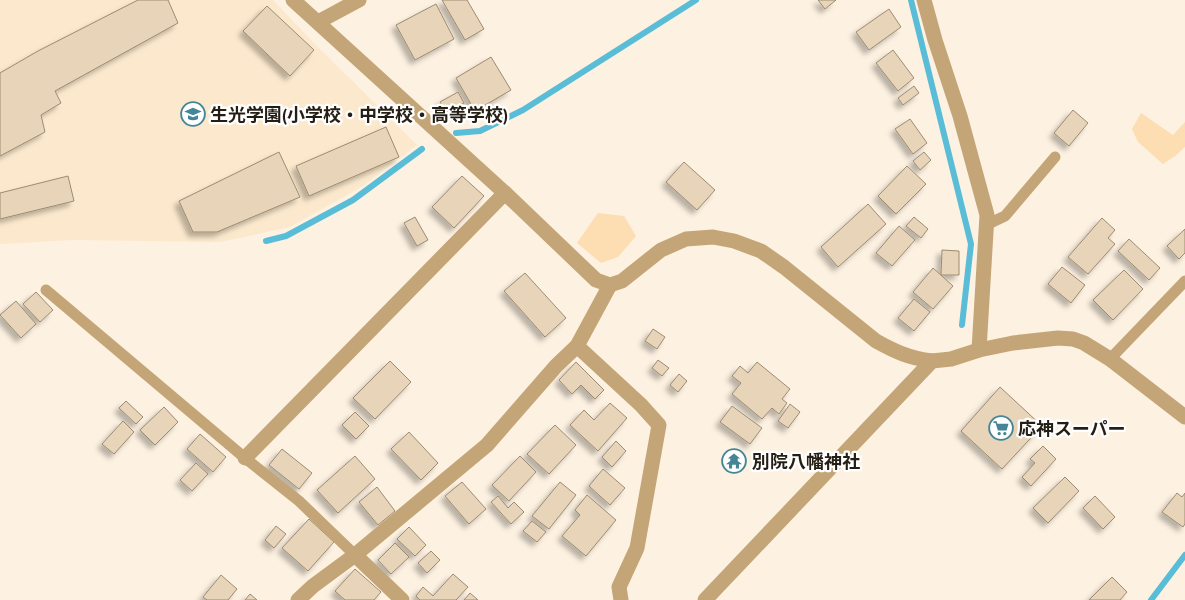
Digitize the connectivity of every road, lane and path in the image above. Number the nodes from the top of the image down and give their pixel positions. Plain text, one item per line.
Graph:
1 (293, 0) edge
2 (359, 0) edge
3 (924, 0) edge
4 (318, 22) junction
5 (1055, 157) dead end
6 (505, 193) junction
7 (986, 225) junction
8 (1185, 282) edge
9 (610, 286) junction
10 (46, 290) dead end
11 (577, 346) junction
12 (979, 350) junction
13 (1110, 359) junction
14 (932, 361) junction
15 (1185, 417) edge
16 (245, 458) junction
17 (355, 555) junction
18 (298, 600) edge
19 (402, 600) edge
20 (621, 600) edge
21 (705, 600) edge

1 - 4 street
2 - 4 street
3 - 7 street
4 - 6 street
5 - 7 lane
6 - 9 street
6 - 16 street
7 - 12 street
8 - 13 lane
9 - 11 street
9 - 14 street
10 - 16 lane
11 - 17 street
11 - 20 street
12 - 13 street
12 - 14 street
13 - 15 street
14 - 21 street
16 - 17 lane
17 - 18 street
17 - 19 street

